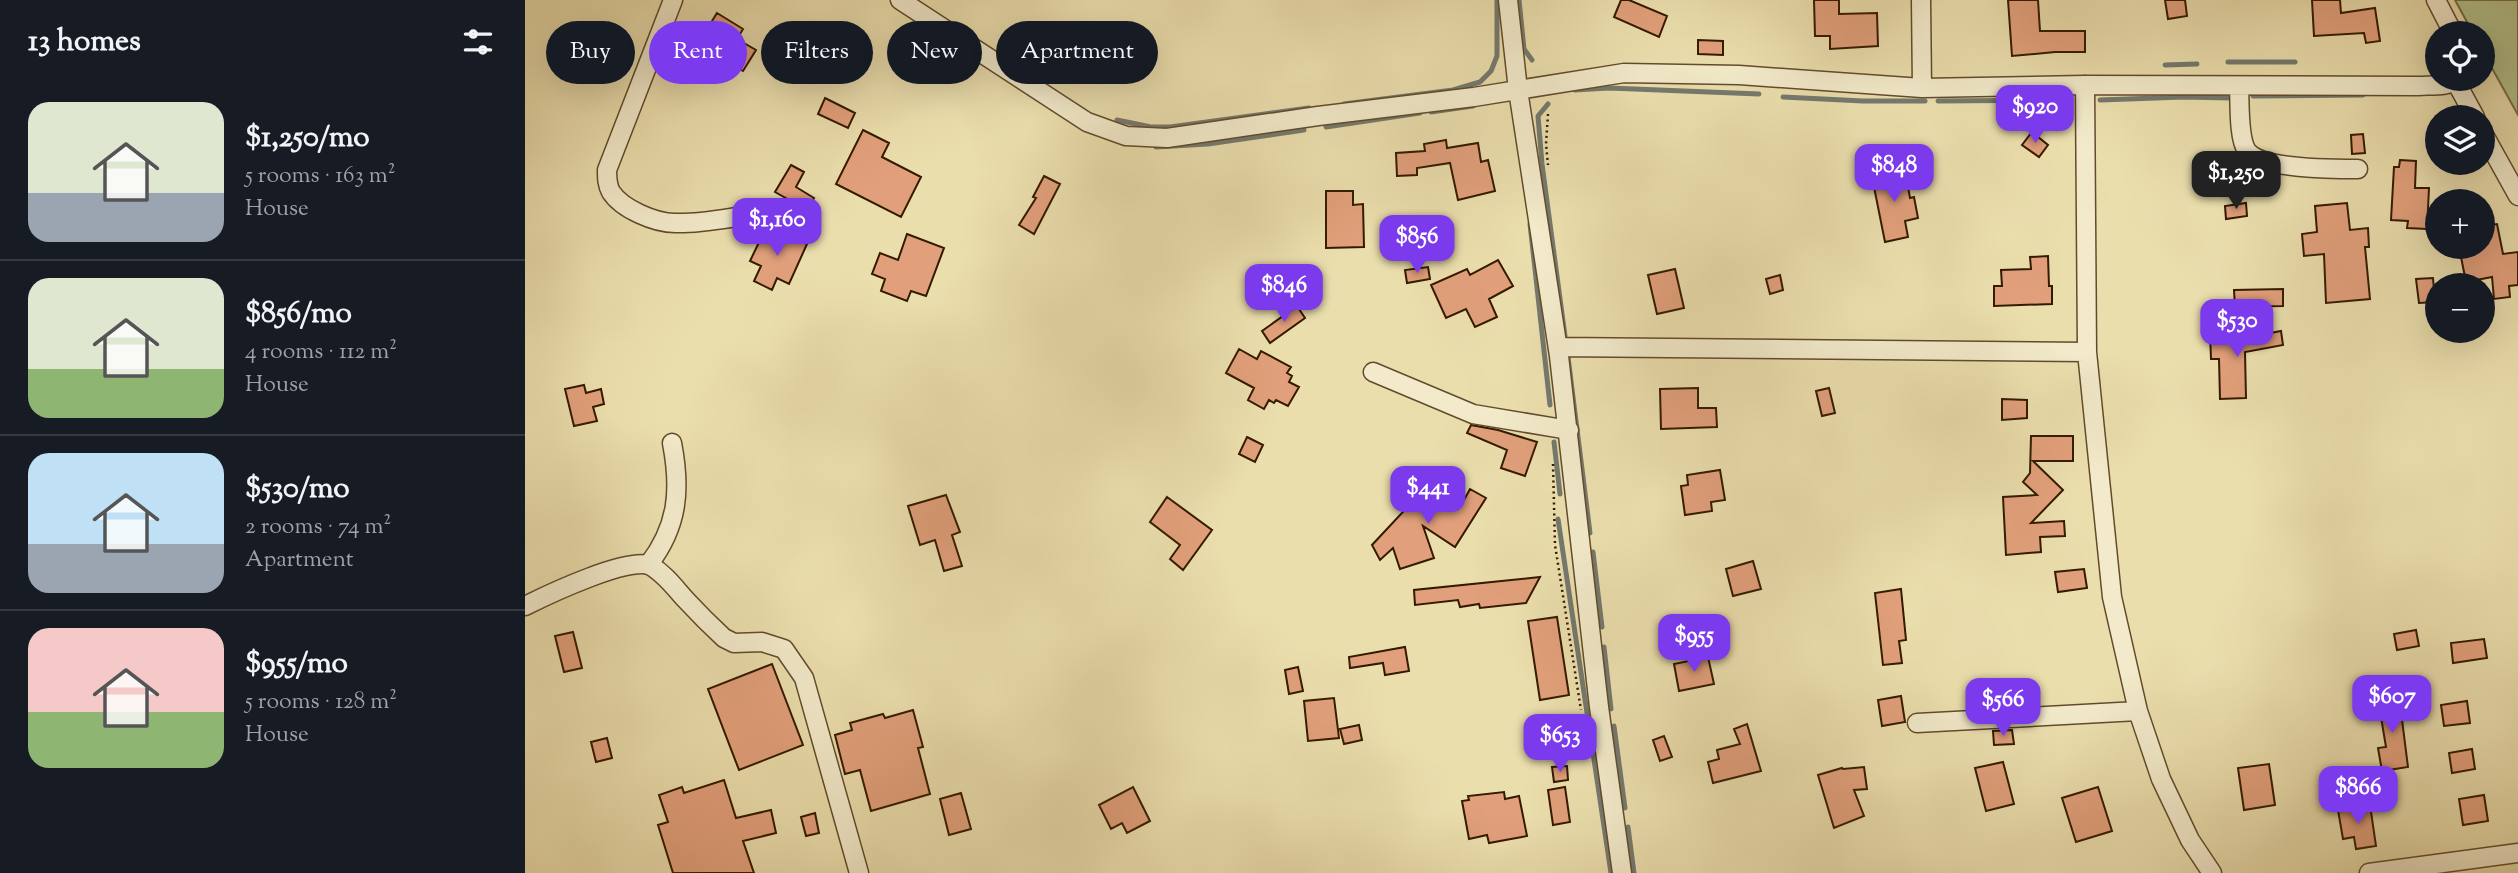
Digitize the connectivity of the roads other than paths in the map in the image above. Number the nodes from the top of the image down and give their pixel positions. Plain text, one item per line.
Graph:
1 (673, 0) edge
2 (901, 0) edge
3 (1508, 0) edge
4 (1921, 0) edge
5 (2436, 0) edge
6 (2447, 21) edge
7 (2085, 85) junction
8 (2239, 86) junction
9 (2425, 86) edge
10 (1921, 88) junction
11 (1518, 90) junction
12 (2495, 155) edge
13 (2358, 169) dead end
14 (2518, 196) edge
15 (758, 214) dead end
16 (1558, 346) junction
17 (2087, 352) junction
18 (1373, 372) dead end
19 (1569, 430) junction
20 (672, 443) dead end
21 (649, 564) junction
22 (525, 606) edge
23 (2138, 711) junction
24 (1917, 723) dead end
25 (2518, 853) edge
26 (859, 873) edge
27 (1622, 873) edge
28 (2212, 873) edge
29 (2369, 873) edge

1 - 15 street
2 - 11 street
3 - 11 street
4 - 10 street
5 - 6 street
7 - 8 street
7 - 10 street
7 - 17 street
8 - 9 street
8 - 13 street
10 - 11 street
11 - 16 street
12 - 14 street
16 - 17 street
16 - 19 street
17 - 23 street
18 - 19 street
19 - 27 street
20 - 21 street
21 - 22 street
21 - 26 street
23 - 24 street
23 - 28 street
25 - 29 street

